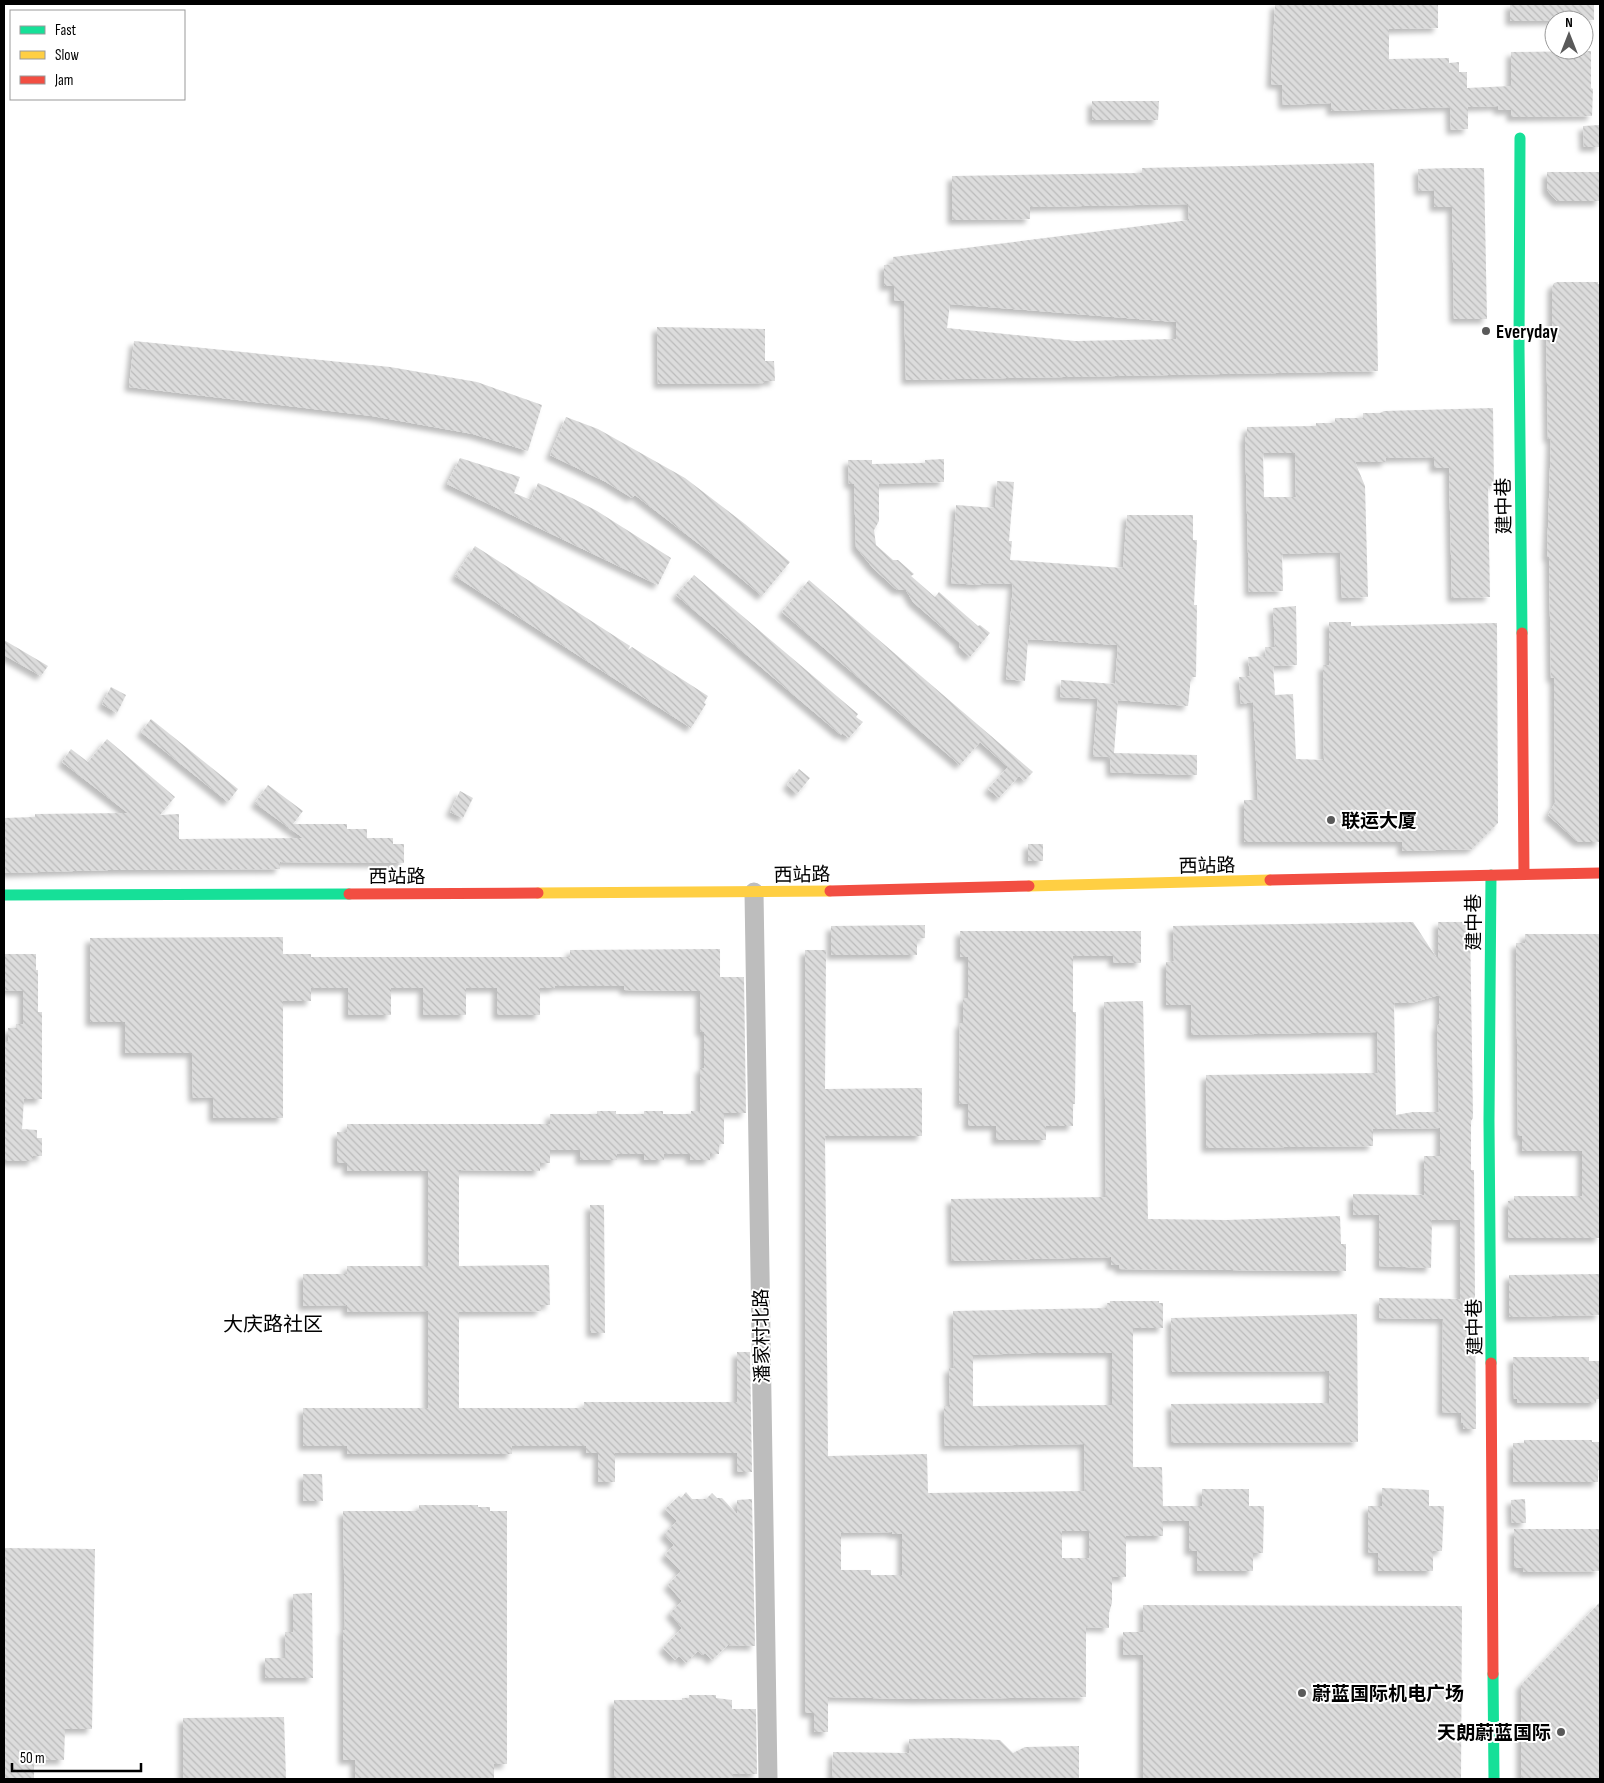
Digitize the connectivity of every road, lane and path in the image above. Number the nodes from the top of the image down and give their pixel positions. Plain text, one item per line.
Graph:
1 (1520, 138) dead end
2 (1600, 873) edge
3 (1524, 874) junction
4 (1491, 875) junction
5 (754, 892) junction
6 (4, 895) edge
7 (768, 1779) edge
8 (1494, 1779) edge

1 - 3 street, 建中巷
2 - 3 street, 西站路
3 - 4 street, 西站路
4 - 5 street, 西站路
4 - 8 street, 建中巷
5 - 6 street, 西站路
5 - 7 street, 潘家村北路

